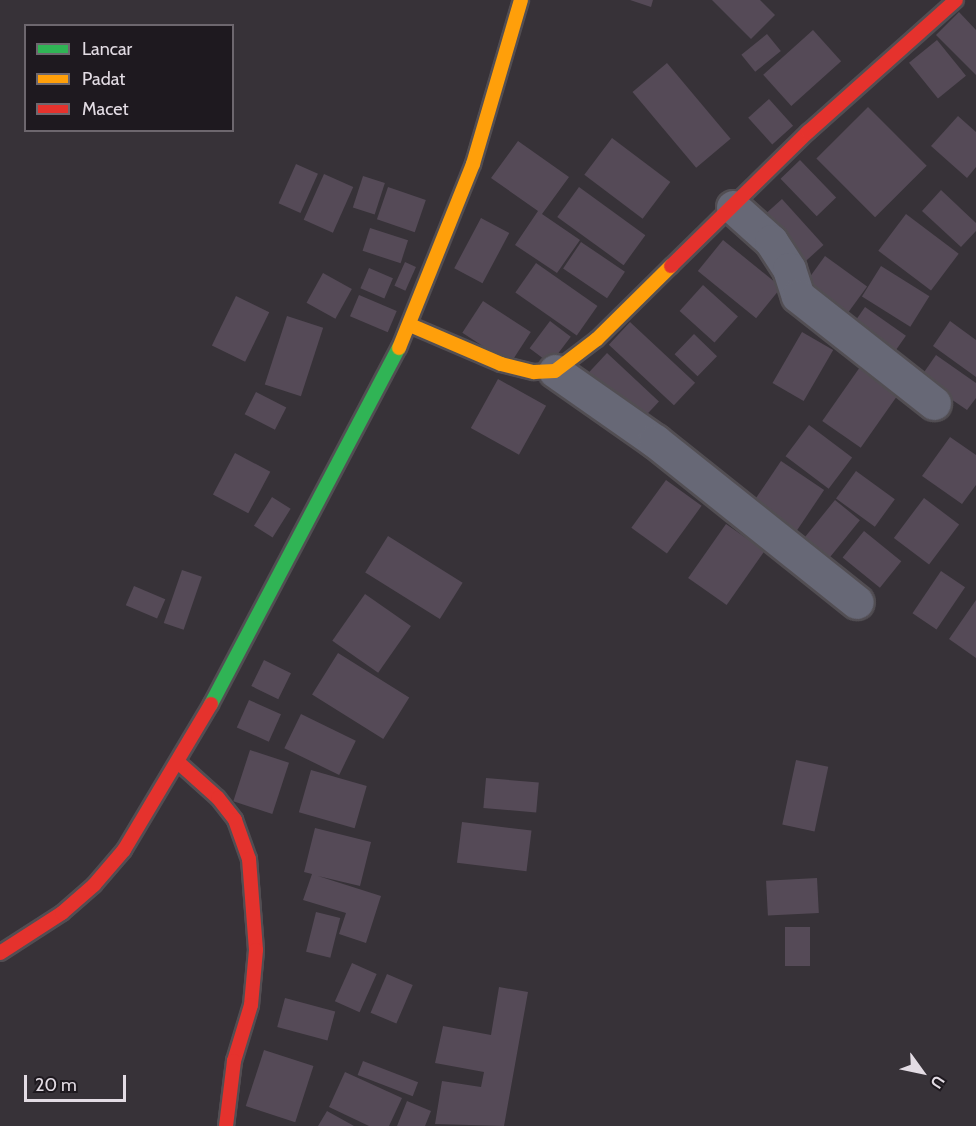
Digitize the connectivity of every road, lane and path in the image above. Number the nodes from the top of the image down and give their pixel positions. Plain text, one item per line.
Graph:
1 (521, 0) edge
2 (956, 0) edge
3 (733, 207) junction
4 (410, 325) junction
5 (555, 371) junction
6 (934, 403) dead end
7 (857, 602) dead end
8 (179, 763) junction
9 (0, 953) edge
10 (226, 1126) edge

1 - 4 main road
2 - 3 main road
3 - 5 main road
3 - 6 street
4 - 5 main road
4 - 8 main road
5 - 7 street
8 - 9 main road
8 - 10 main road

